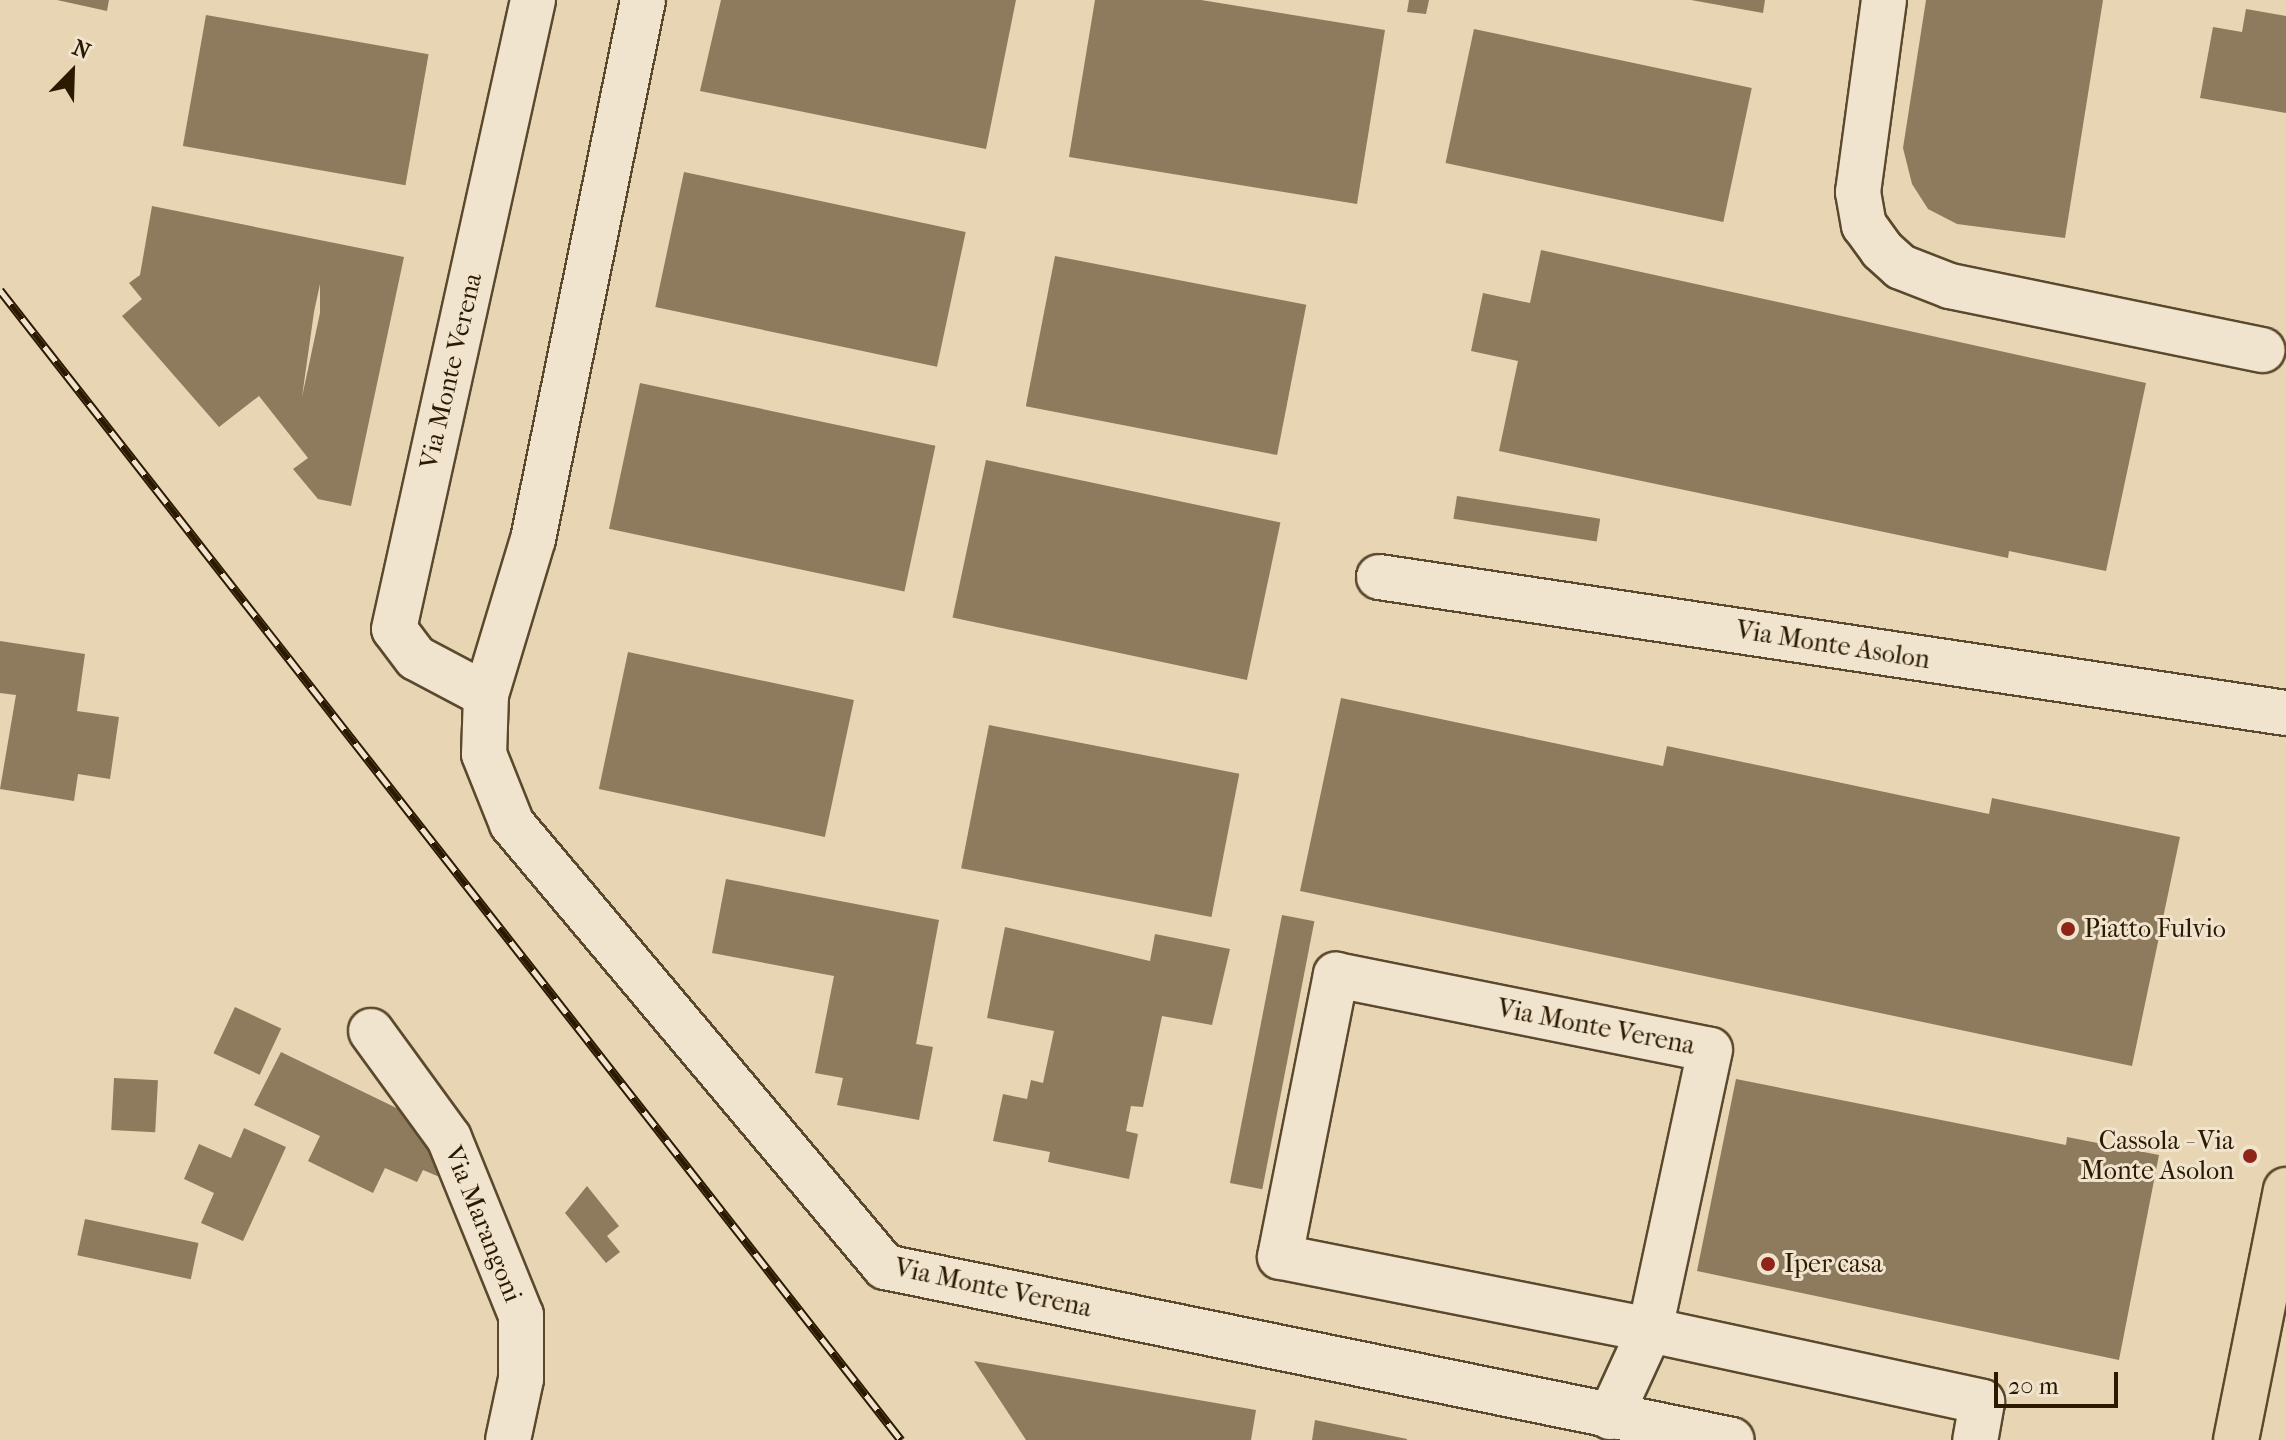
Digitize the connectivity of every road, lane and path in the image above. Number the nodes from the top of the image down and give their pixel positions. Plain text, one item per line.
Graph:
1 (533, 0) edge
2 (643, 0) edge
3 (1884, 0) edge
4 (2263, 350) dead end
5 (1379, 577) dead end
6 (486, 695) junction
7 (2286, 713) edge
8 (371, 1031) dead end
9 (2286, 1190) edge
10 (2272, 1328) edge
11 (1650, 1330) junction
12 (1610, 1417) junction
13 (508, 1440) edge
14 (1732, 1440) edge
15 (1975, 1440) edge
16 (2236, 1440) edge

1 - 6 street, Via Monte Verena
2 - 6 street, Via Monte Verena
3 - 4 street
5 - 7 street, Via Monte Asolon
6 - 12 street, Via Monte Verena
8 - 13 street, Via Marangoni
9 - 10 main road
10 - 16 main road
11 - 11 street, Via Monte Verena
11 - 12 street, Via Monte Verena
11 - 15 street, Via Monte Verena
12 - 14 street, Via Monte Verena

